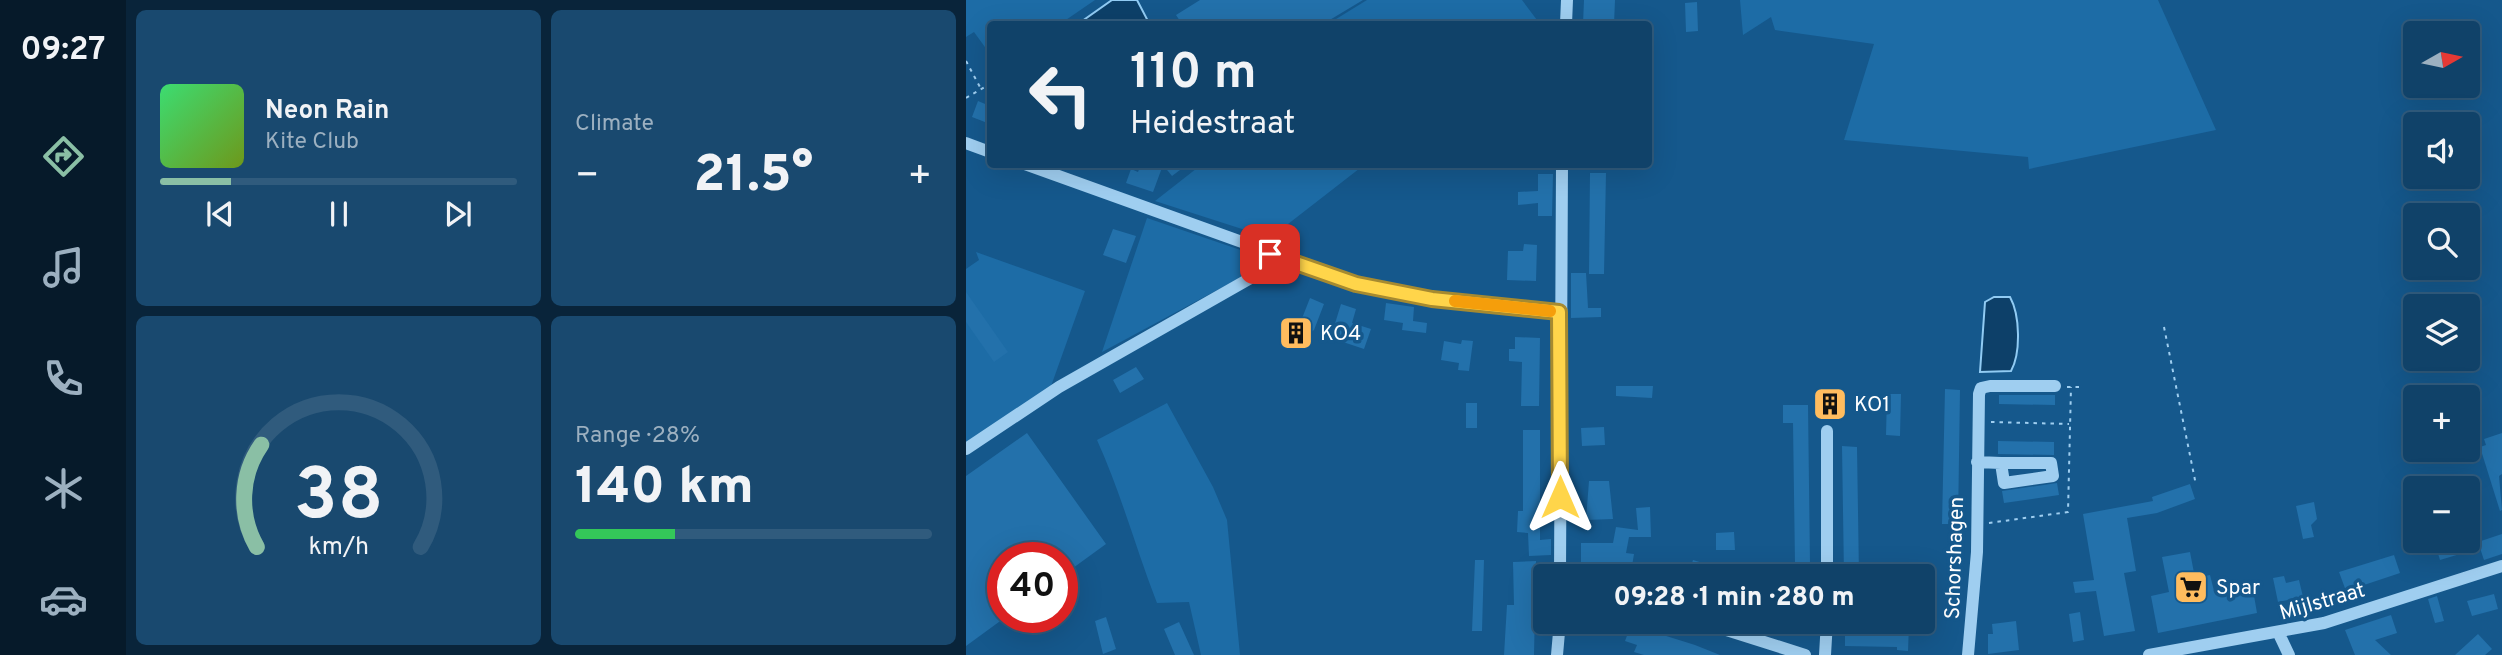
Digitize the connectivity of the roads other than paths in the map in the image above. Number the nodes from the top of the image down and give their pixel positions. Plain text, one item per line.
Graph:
1 (1567, 0) edge
2 (1566, 21) edge
3 (966, 143) edge
4 (987, 151) edge
5 (1036, 168) edge
6 (1562, 168) edge
7 (1284, 259) junction
8 (1559, 312) junction
9 (2054, 386) dead end
10 (1827, 431) dead end
11 (966, 449) edge
12 (1977, 462) junction
13 (2001, 463) dead end
14 (1560, 564) edge
15 (1827, 564) edge
16 (2502, 566) edge
17 (1559, 634) edge
18 (1739, 634) edge
19 (1826, 634) edge
20 (2279, 634) junction
21 (1558, 655) edge
22 (1805, 655) edge
23 (1825, 655) edge
24 (1968, 655) edge
25 (2149, 655) edge
26 (2289, 655) edge

1 - 2 street
3 - 4 street
5 - 7 street
6 - 8 street
7 - 8 street
7 - 11 street
8 - 14 street
9 - 12 street, Schorshagen
10 - 15 street
12 - 13 street
12 - 24 street, Schorshagen
16 - 20 street, Mijlstraat
17 - 21 street
18 - 22 street
19 - 23 street
20 - 25 street, Mijlstraat
20 - 26 street

